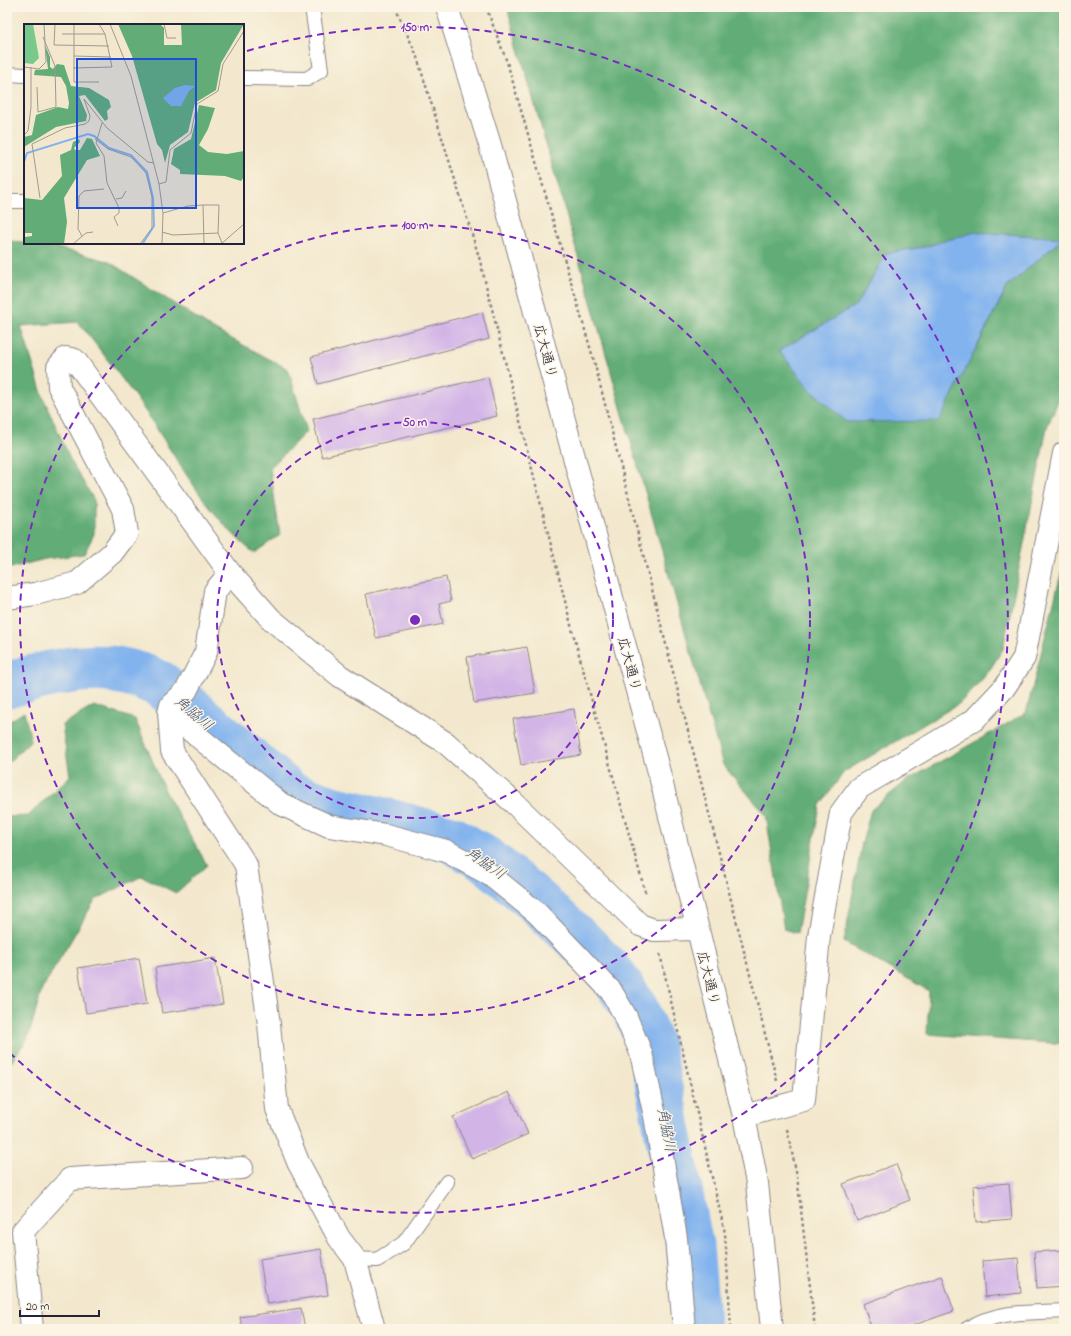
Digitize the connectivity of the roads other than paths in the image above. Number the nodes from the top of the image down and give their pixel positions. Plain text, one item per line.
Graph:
1 (312, 7) edge
2 (447, 7) edge
3 (7, 74) edge
4 (24, 75) edge
5 (244, 78) edge
6 (7, 201) edge
7 (24, 201) edge
8 (1064, 453) edge
9 (230, 573) junction
10 (7, 598) edge
11 (175, 703) junction
12 (697, 929) junction
13 (744, 1116) junction
14 (242, 1168) dead end
15 (447, 1182) dead end
16 (355, 1259) junction
17 (1064, 1311) edge
18 (32, 1329) edge
19 (374, 1329) edge
20 (684, 1329) edge
21 (772, 1329) edge
22 (966, 1329) edge

1 - 5 lane
2 - 12 street, 広大通り
3 - 4 lane
6 - 7 lane
8 - 13 street
9 - 10 street
9 - 11 street
9 - 12 street
11 - 16 street
11 - 20 street
12 - 13 street, 広大通り
13 - 21 street, 広大通り
14 - 18 street
15 - 16 lane
16 - 19 street
17 - 22 lane

